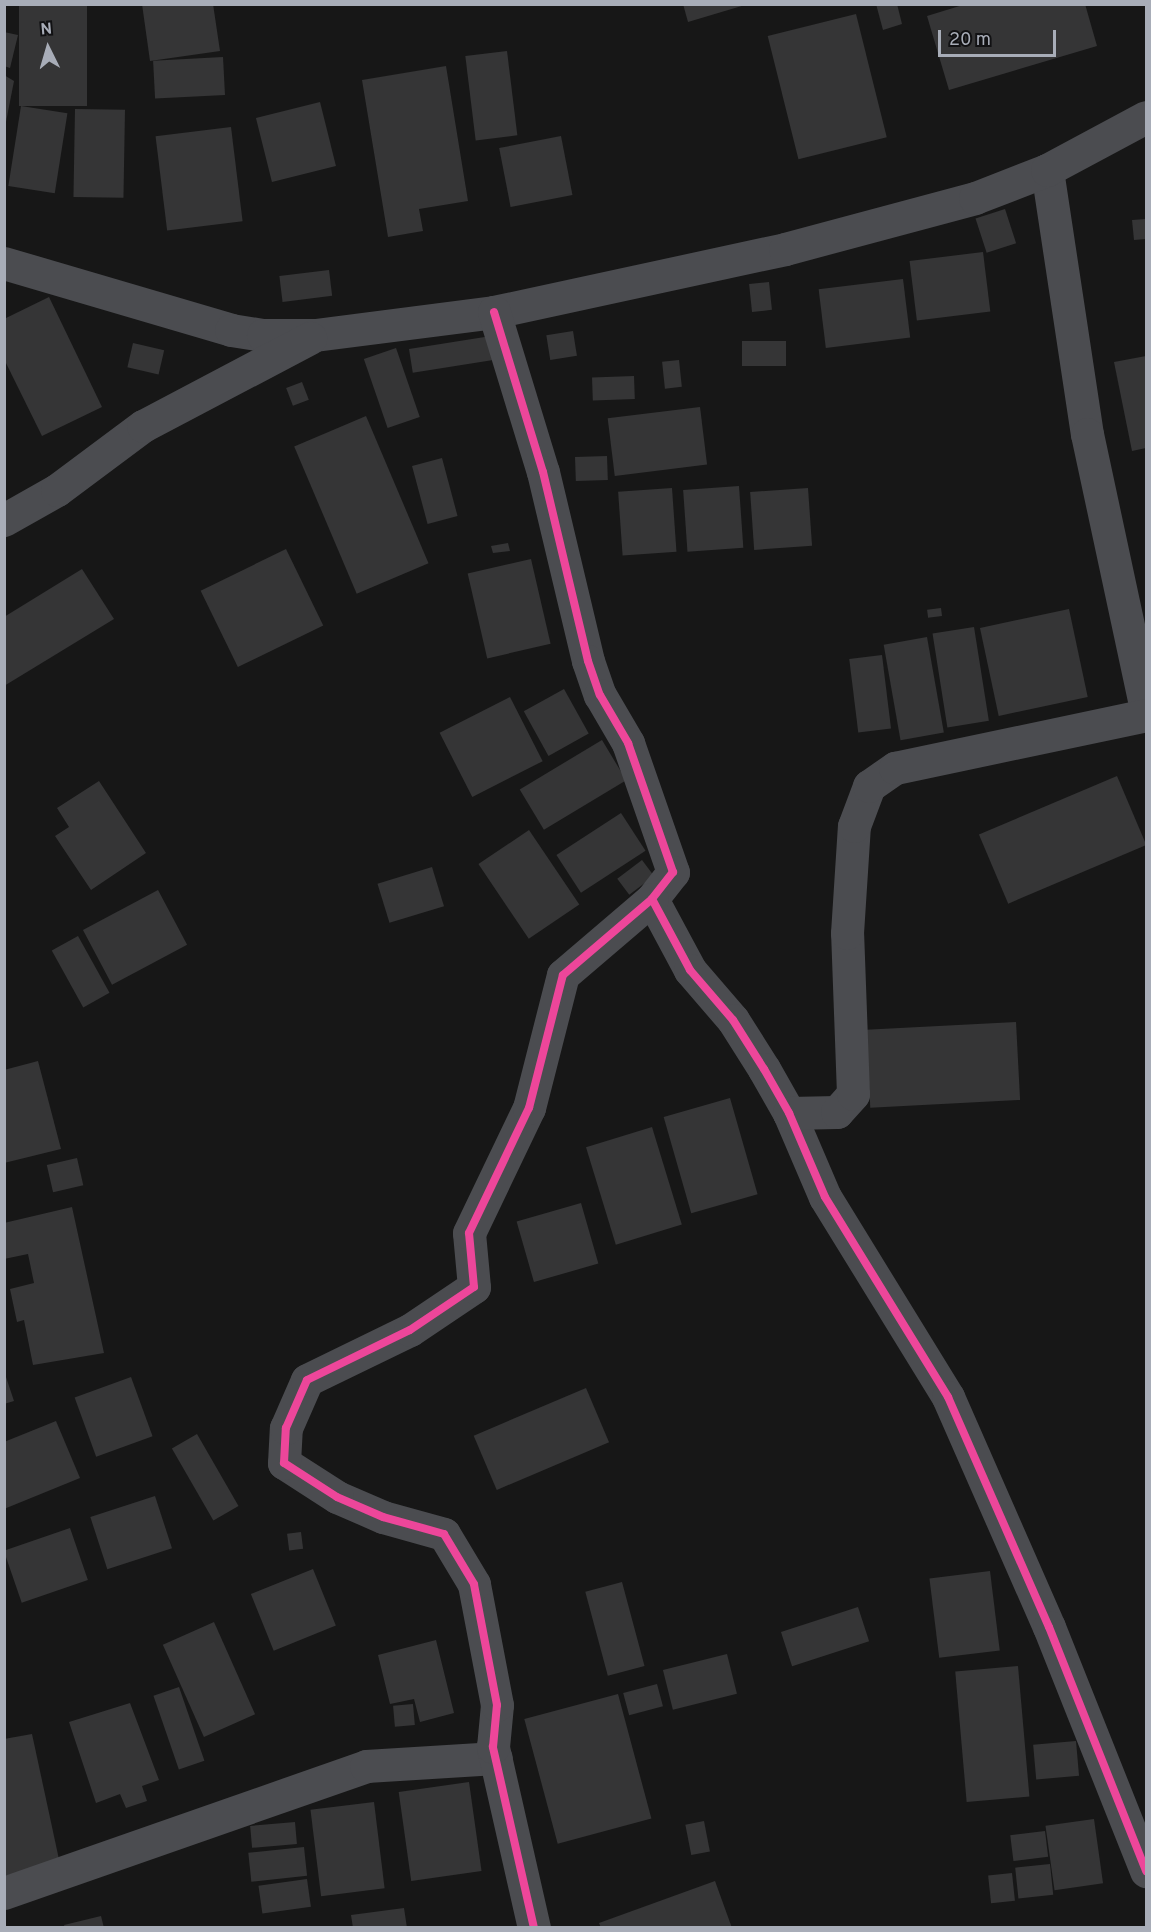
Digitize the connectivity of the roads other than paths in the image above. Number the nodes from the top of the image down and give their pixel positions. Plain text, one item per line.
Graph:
1 (1146, 117) edge
2 (1047, 170) junction
3 (4, 263) edge
4 (494, 312) junction
5 (315, 335) junction
6 (4, 520) edge
7 (1146, 709) edge
8 (1146, 715) edge
9 (652, 899) junction
10 (789, 1113) junction
11 (496, 1758) junction
12 (1146, 1871) edge
13 (4, 1893) edge
14 (534, 1928) edge

1 - 2 street
2 - 4 street
2 - 7 street
3 - 5 street
4 - 5 street
4 - 9 street
5 - 6 street
8 - 10 street
9 - 10 street
9 - 11 street
10 - 12 street
11 - 13 street
11 - 14 street

